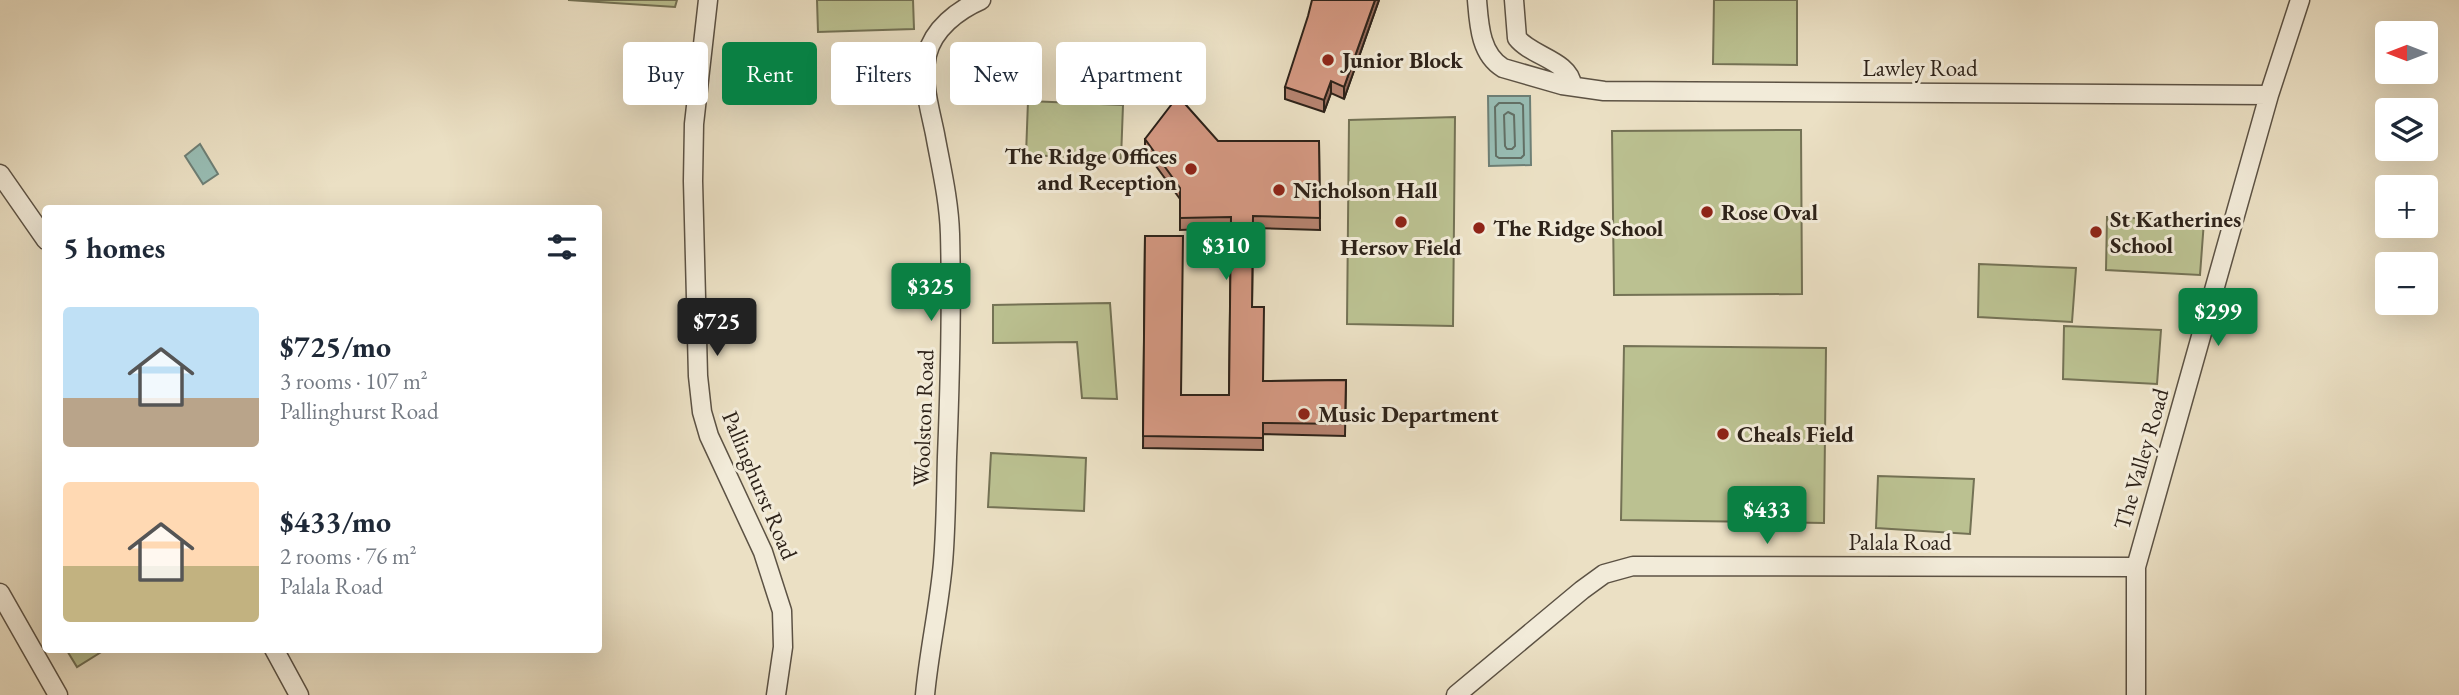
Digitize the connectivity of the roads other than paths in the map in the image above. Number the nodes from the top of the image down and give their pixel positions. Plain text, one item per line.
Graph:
1 (708, 0) edge
2 (981, 0) edge
3 (1477, 0) edge
4 (1514, 0) edge
5 (2300, 0) edge
6 (1572, 85) junction
7 (2269, 95) junction
8 (0, 174) edge
9 (42, 234) edge
10 (2136, 567) junction
11 (0, 593) edge
12 (276, 653) edge
13 (58, 695) edge
14 (299, 695) edge
15 (776, 695) edge
16 (925, 695) edge
17 (1456, 695) edge
18 (2136, 695) edge

1 - 15 street, Pallinghurst Road
2 - 16 street, Woolston Road
3 - 6 street, Lawley Road
4 - 6 street
5 - 7 street, The Valley Road
6 - 7 street, Lawley Road
7 - 10 street, The Valley Road
8 - 9 street
10 - 17 street, Palala Road
10 - 18 street, The Valley Road
11 - 13 street
12 - 14 street

